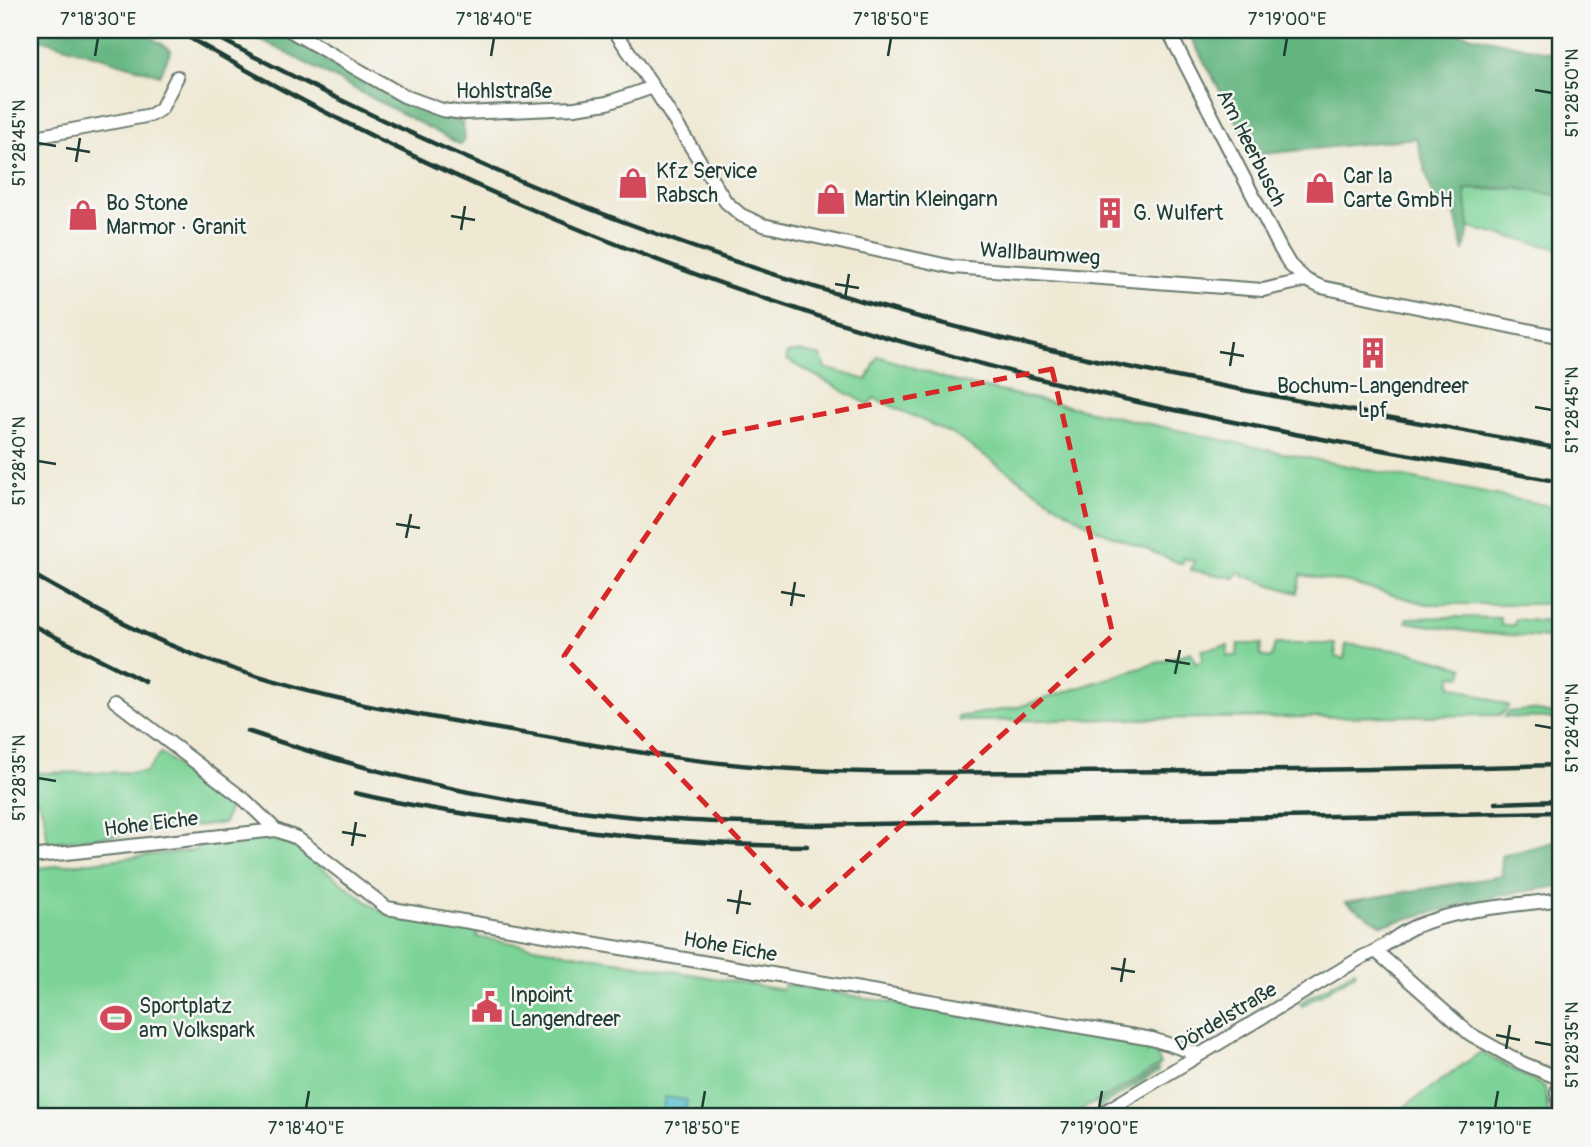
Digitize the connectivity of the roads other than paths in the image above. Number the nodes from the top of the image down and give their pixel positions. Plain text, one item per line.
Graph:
1 (289, 30) edge
2 (614, 30) edge
3 (1168, 30) edge
4 (177, 77) dead end
5 (653, 87) junction
6 (30, 138) edge
7 (1306, 280) junction
8 (1561, 337) edge
9 (115, 701) dead end
10 (276, 831) junction
11 (30, 857) edge
12 (1561, 899) edge
13 (1377, 952) junction
14 (1199, 1054) junction
15 (1561, 1079) edge
16 (1097, 1117) edge
17 (1561, 1117) edge

1 - 5 street, Hohlstraße
2 - 5 street, Wallbaumweg
3 - 7 street, Am Heerbusch
4 - 6 street
5 - 7 street, Wallbaumweg
7 - 8 street
9 - 10 street, Hohe Eiche
10 - 11 street, Hohe Eiche
10 - 14 street, Hohe Eiche
12 - 13 street, Dördelstraße
13 - 14 street, Dördelstraße
13 - 15 street
14 - 16 street, Dördelstraße
15 - 17 street

